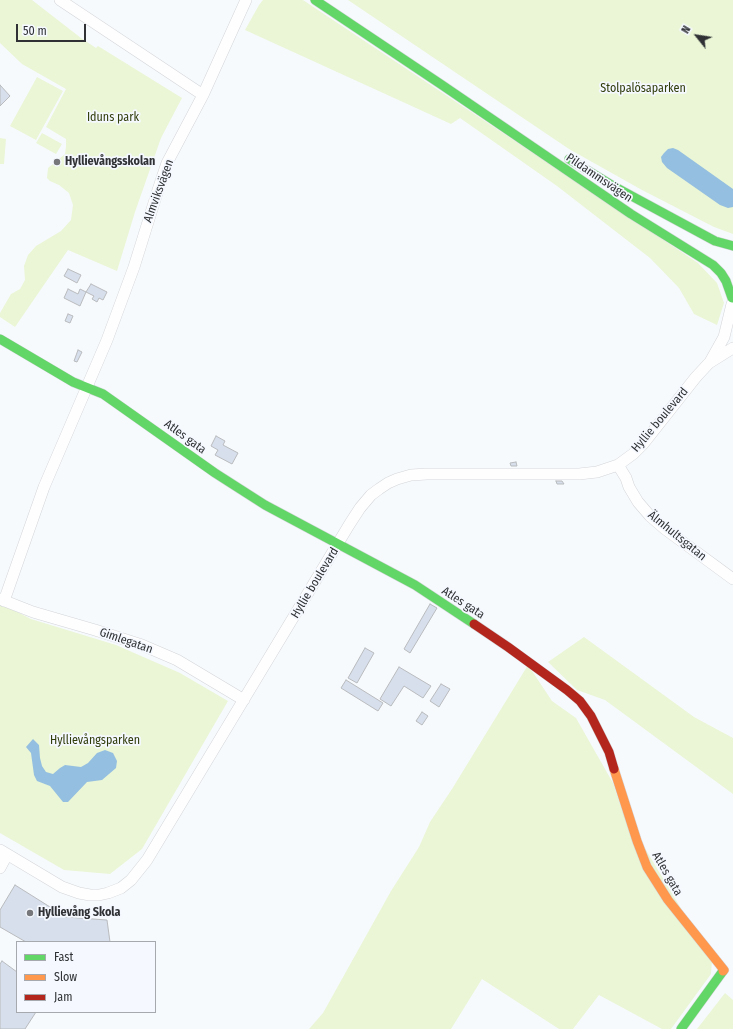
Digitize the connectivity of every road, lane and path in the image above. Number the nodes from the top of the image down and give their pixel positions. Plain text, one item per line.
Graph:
1 (60, 0) edge
2 (246, 0) edge
3 (315, 0) edge
4 (442, 85) junction
5 (203, 95) junction
6 (551, 149) dead end
7 (564, 156) dead end
8 (733, 246) edge
9 (733, 278) edge
10 (732, 302) edge
11 (0, 339) edge
12 (733, 348) edge
13 (709, 363) junction
14 (87, 387) junction
15 (618, 465) junction
16 (338, 544) junction
17 (733, 578) edge
18 (2, 600) edge
19 (244, 700) junction
20 (4, 853) edge
21 (0, 868) edge
22 (681, 1029) edge

1 - 5 street
2 - 5 street, Almviksvägen
3 - 4 street, Pildammsvägen
4 - 6 street, Pildammsvägen
4 - 10 street, Pildammsvägen
5 - 14 street, Almviksvägen
7 - 8 street, Pildammsvägen
9 - 10 street
10 - 13 street, Hyllie boulevard
11 - 14 street, Atles gata
12 - 13 street, Hyllie boulevard
13 - 15 street, Hyllie boulevard
14 - 16 street, Atles gata
14 - 18 street, Almviksvägen
15 - 16 street, Hyllie boulevard
15 - 17 street, Älmhultsgatan
16 - 19 street, Hyllie boulevard
16 - 22 street, Atles gata
18 - 19 street, Gimlegatan
19 - 20 street, Hyllie boulevard
20 - 21 street

